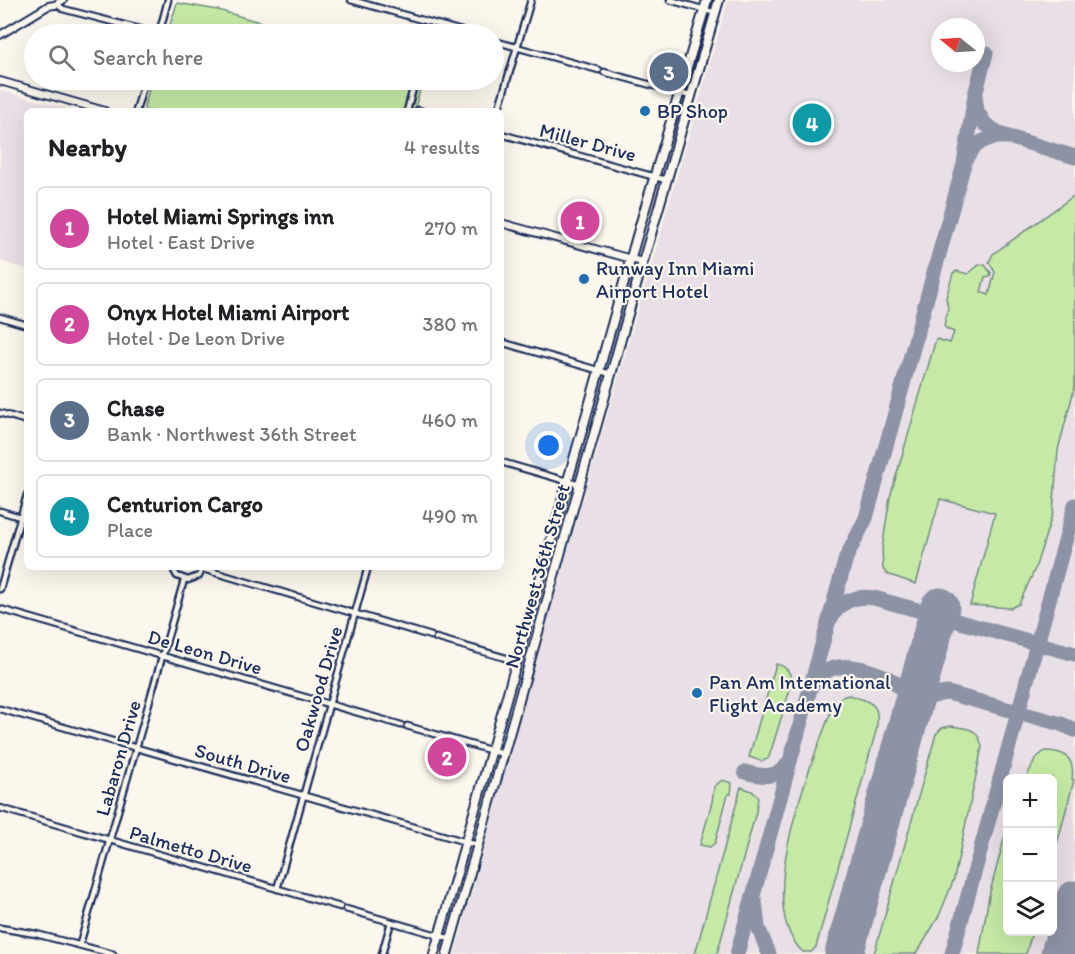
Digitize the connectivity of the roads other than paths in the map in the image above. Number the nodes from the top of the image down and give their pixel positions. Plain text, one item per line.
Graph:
1 (168, 0) edge
2 (351, 0) edge
3 (531, 0) edge
4 (670, 0) edge
5 (706, 0) edge
6 (719, 0) edge
7 (55, 2) edge
8 (704, 10) junction
9 (716, 13) junction
10 (121, 24) edge
11 (162, 24) edge
12 (436, 24) edge
13 (0, 35) edge
14 (504, 44) edge
15 (517, 48) junction
16 (0, 81) edge
17 (24, 88) edge
18 (32, 90) edge
19 (142, 90) edge
20 (413, 90) edge
21 (679, 93) junction
22 (691, 96) junction
23 (94, 108) edge
24 (137, 108) edge
25 (408, 108) edge
26 (499, 108) edge
27 (504, 135) edge
28 (654, 176) junction
29 (666, 180) junction
30 (504, 224) edge
31 (630, 259) junction
32 (642, 262) junction
33 (0, 317) edge
34 (24, 324) edge
35 (504, 344) dead end
36 (599, 370) junction
37 (611, 374) junction
38 (0, 413) edge
39 (24, 420) edge
40 (504, 463) edge
41 (568, 482) junction
42 (580, 485) junction
43 (24, 506) edge
44 (0, 511) edge
45 (21, 517) junction
46 (24, 518) edge
47 (174, 570) edge
48 (202, 570) edge
49 (210, 570) edge
50 (367, 570) edge
51 (184, 580) junction
52 (0, 589) edge
53 (537, 590) junction
54 (549, 593) junction
55 (0, 609) edge
56 (356, 614) junction
57 (163, 656) junction
58 (516, 661) junction
59 (520, 697) junction
60 (330, 704) junction
61 (0, 709) edge
62 (136, 748) junction
63 (492, 750) junction
64 (503, 754) junction
65 (303, 796) junction
66 (0, 808) edge
67 (110, 841) junction
68 (465, 842) junction
69 (477, 845) junction
70 (277, 889) junction
71 (391, 922) junction
72 (0, 928) edge
73 (439, 936) junction
74 (451, 939) junction
75 (80, 944) junction
76 (112, 954) edge
77 (382, 954) edge
78 (434, 954) edge
79 (447, 954) edge

1 - 11 street
2 - 12 street
3 - 15 street
4 - 8 street
5 - 8 main road, Northwest 36th Street
6 - 9 main road, Northwest 36th Street
7 - 10 street
7 - 13 street
8 - 9 street
8 - 21 main road, Northwest 36th Street
9 - 22 main road, Northwest 36th Street
14 - 15 street
15 - 21 street
15 - 26 street
16 - 17 street
18 - 23 street
19 - 24 street
20 - 25 street
21 - 22 street
21 - 28 main road, Northwest 36th Street
22 - 29 main road, Northwest 36th Street
27 - 28 street, Miller Drive
28 - 29 street, Miller Drive
28 - 31 main road, Northwest 36th Street
29 - 32 main road, Northwest 36th Street
30 - 31 street
31 - 32 street
31 - 36 main road, Northwest 36th Street
32 - 37 main road, Northwest 36th Street
33 - 34 street
35 - 36 street
36 - 37 street
36 - 41 main road, Northwest 36th Street
37 - 42 main road, Northwest 36th Street
38 - 39 street
40 - 41 street
41 - 42 street
41 - 53 main road, Northwest 36th Street
42 - 54 main road, Northwest 36th Street
43 - 45 street
44 - 45 street
45 - 46 street
45 - 52 street
47 - 51 street
48 - 51 street
49 - 56 street
50 - 56 street, Oakwood Drive
51 - 57 street, Labaron Drive
53 - 54 main road
53 - 58 main road, Northwest 36th Street
54 - 59 main road, Northwest 36th Street
55 - 57 street, De Leon Drive
56 - 58 street
56 - 60 street, Oakwood Drive
57 - 60 street, De Leon Drive
57 - 62 street, Labaron Drive
58 - 59 main road
58 - 63 main road, Northwest 36th Street
59 - 64 main road, Northwest 36th Street
60 - 63 street, De Leon Drive
60 - 65 street, Oakwood Drive
61 - 62 street, South Drive
62 - 65 street, South Drive
62 - 67 street, Labaron Drive
63 - 64 street, De Leon Drive
63 - 68 main road, Northwest 36th Street
64 - 69 main road, Northwest 36th Street
65 - 68 street, South Drive
65 - 70 street, Oakwood Drive
66 - 67 street, Palmetto Drive
67 - 70 street, Palmetto Drive
67 - 75 street, Labaron Drive
68 - 69 street, South Drive
68 - 73 main road, Northwest 36th Street
69 - 74 main road, Northwest 36th Street
70 - 71 street, Palmetto Drive
71 - 73 street, Palmetto Drive
71 - 77 street
72 - 75 street
73 - 74 street, Palmetto Drive
73 - 78 main road, Northwest 36th Street
74 - 79 main road, Northwest 36th Street
75 - 76 street

